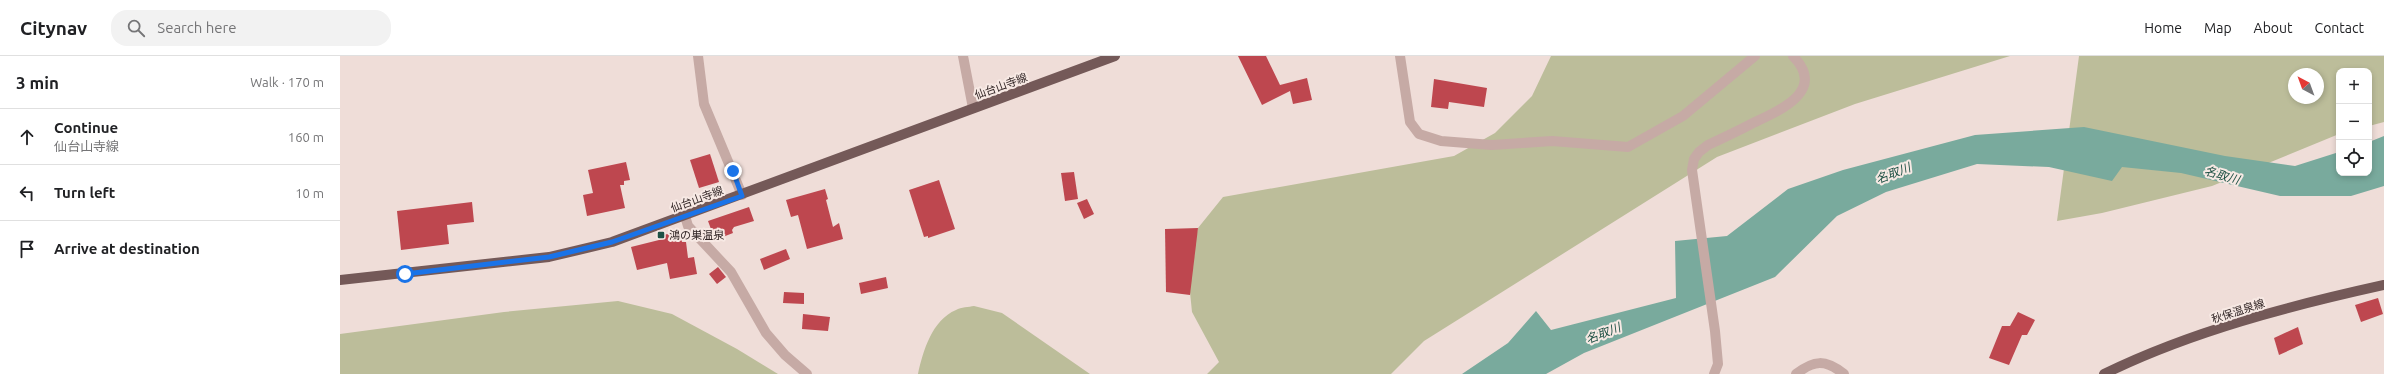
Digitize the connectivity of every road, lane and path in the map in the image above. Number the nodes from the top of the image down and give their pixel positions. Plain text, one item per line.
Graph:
1 (698, 56) edge
2 (963, 56) edge
3 (1115, 56) edge
4 (1400, 56) edge
5 (1755, 56) edge
6 (1793, 56) edge
7 (973, 108) junction
8 (742, 196) junction
9 (685, 216) junction
10 (340, 280) edge
11 (2384, 285) edge
12 (807, 374) edge
13 (1714, 374) edge
14 (1796, 374) edge
15 (1844, 374) edge
16 (2104, 374) edge

1 - 8 street
2 - 7 street
3 - 7 main road, 仙台山寺線
4 - 5 street
6 - 13 street
7 - 8 main road, 仙台山寺線
8 - 9 main road, 仙台山寺線
9 - 10 main road, 仙台山寺線
9 - 12 street
11 - 16 main road, 秋保温泉線
14 - 15 street

